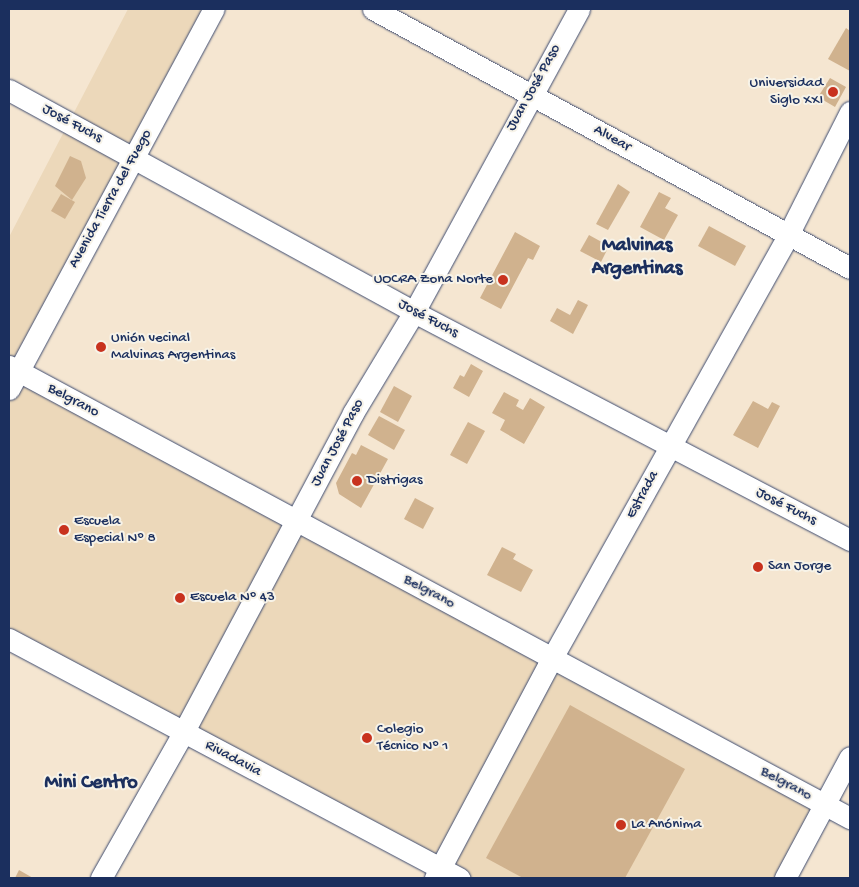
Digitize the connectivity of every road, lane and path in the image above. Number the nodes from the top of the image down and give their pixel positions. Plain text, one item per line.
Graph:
1 (214, 9) edge
2 (373, 9) edge
3 (579, 9) edge
4 (9, 90) edge
5 (530, 94) junction
6 (850, 112) edge
7 (134, 157) junction
8 (788, 234) junction
9 (850, 268) edge
10 (414, 312) junction
11 (12, 375) edge
12 (670, 447) junction
13 (296, 520) junction
14 (850, 540) edge
15 (9, 639) edge
16 (552, 658) junction
17 (182, 732) junction
18 (850, 757) edge
19 (825, 804) junction
20 (850, 818) edge
21 (445, 875) edge
22 (101, 878) edge
23 (784, 878) edge

1 - 7 street, Avenida Tierra del Fuego
2 - 5 street, Alvear
3 - 5 street, Juan José Paso
4 - 7 street, José Fuchs
5 - 8 street, Alvear
5 - 10 street, Juan José Paso
6 - 8 street, Estrada
7 - 10 street, José Fuchs
7 - 11 street, Avenida Tierra del Fuego
8 - 9 street, Alvear
8 - 12 street, Estrada
10 - 12 street, José Fuchs
10 - 13 street, Juan José Paso
11 - 13 street, Belgrano
12 - 14 street, José Fuchs
12 - 16 street, Estrada
13 - 16 street, Belgrano
13 - 17 street, Juan José Paso
15 - 17 street, Rivadavia
16 - 19 street, Belgrano
16 - 21 street, Estrada
17 - 21 street, Rivadavia
17 - 22 street, Juan José Paso
18 - 19 street
19 - 20 street, Belgrano
19 - 23 street

